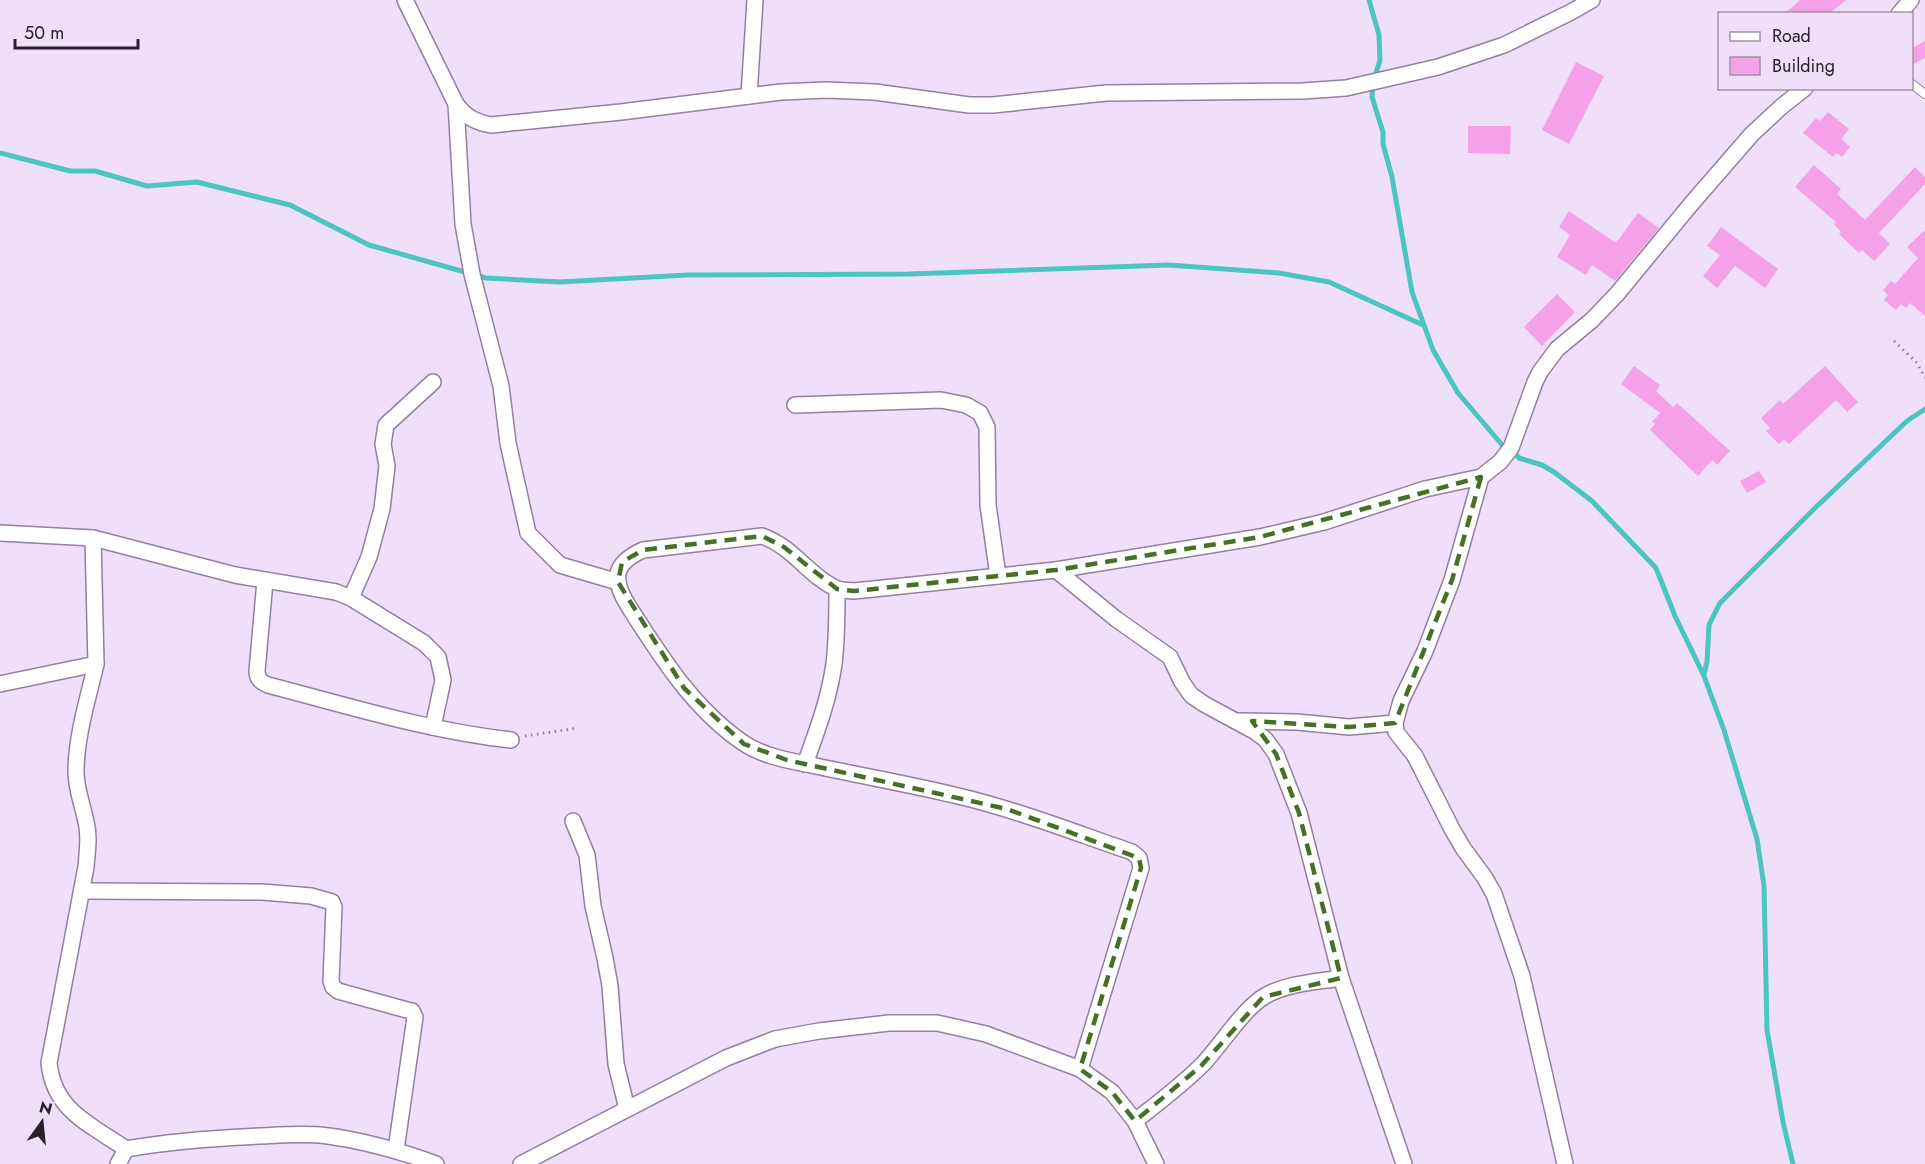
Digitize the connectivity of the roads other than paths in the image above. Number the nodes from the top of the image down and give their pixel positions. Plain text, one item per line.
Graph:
1 (405, 0) edge
2 (755, 0) edge
3 (1592, 0) edge
4 (1911, 0) edge
5 (1901, 12) edge
6 (1802, 90) edge
7 (749, 96) junction
8 (456, 104) junction
9 (433, 382) dead end
10 (795, 405) dead end
11 (1480, 477) junction
12 (0, 533) edge
13 (93, 538) junction
14 (1056, 570) junction
15 (998, 576) junction
16 (265, 581) junction
17 (618, 582) junction
18 (837, 589) junction
19 (351, 598) junction
20 (96, 664) junction
21 (0, 684) edge
22 (1236, 721) junction
23 (1395, 723) junction
24 (433, 727) junction
25 (512, 740) road end
26 (805, 764) junction
27 (573, 821) dead end
28 (82, 891) junction
29 (1341, 978) junction
30 (1080, 1069) junction
31 (627, 1109) junction
32 (1135, 1121) junction
33 (126, 1149) junction
34 (396, 1149) junction
35 (118, 1164) edge
36 (435, 1164) edge
37 (521, 1164) edge
38 (1156, 1164) edge
39 (1404, 1164) edge
40 (1565, 1164) edge

1 - 8 street
2 - 7 street
3 - 7 street
4 - 5 street
6 - 11 street
7 - 8 street
8 - 17 street
9 - 19 street
10 - 15 street
11 - 14 street
11 - 23 street
12 - 13 street
13 - 16 street
13 - 20 street
14 - 15 street
14 - 22 street
15 - 18 street
16 - 19 street
16 - 24 street
17 - 18 street
17 - 26 street
18 - 26 street
19 - 24 street
20 - 21 street
20 - 28 street
22 - 23 street
22 - 29 street
23 - 40 street
24 - 25 street
26 - 30 street
27 - 31 street
28 - 33 street
28 - 34 street
29 - 32 street
29 - 39 street
30 - 31 street
30 - 32 street
31 - 37 street
32 - 38 street
33 - 34 street
33 - 35 street
34 - 36 street

